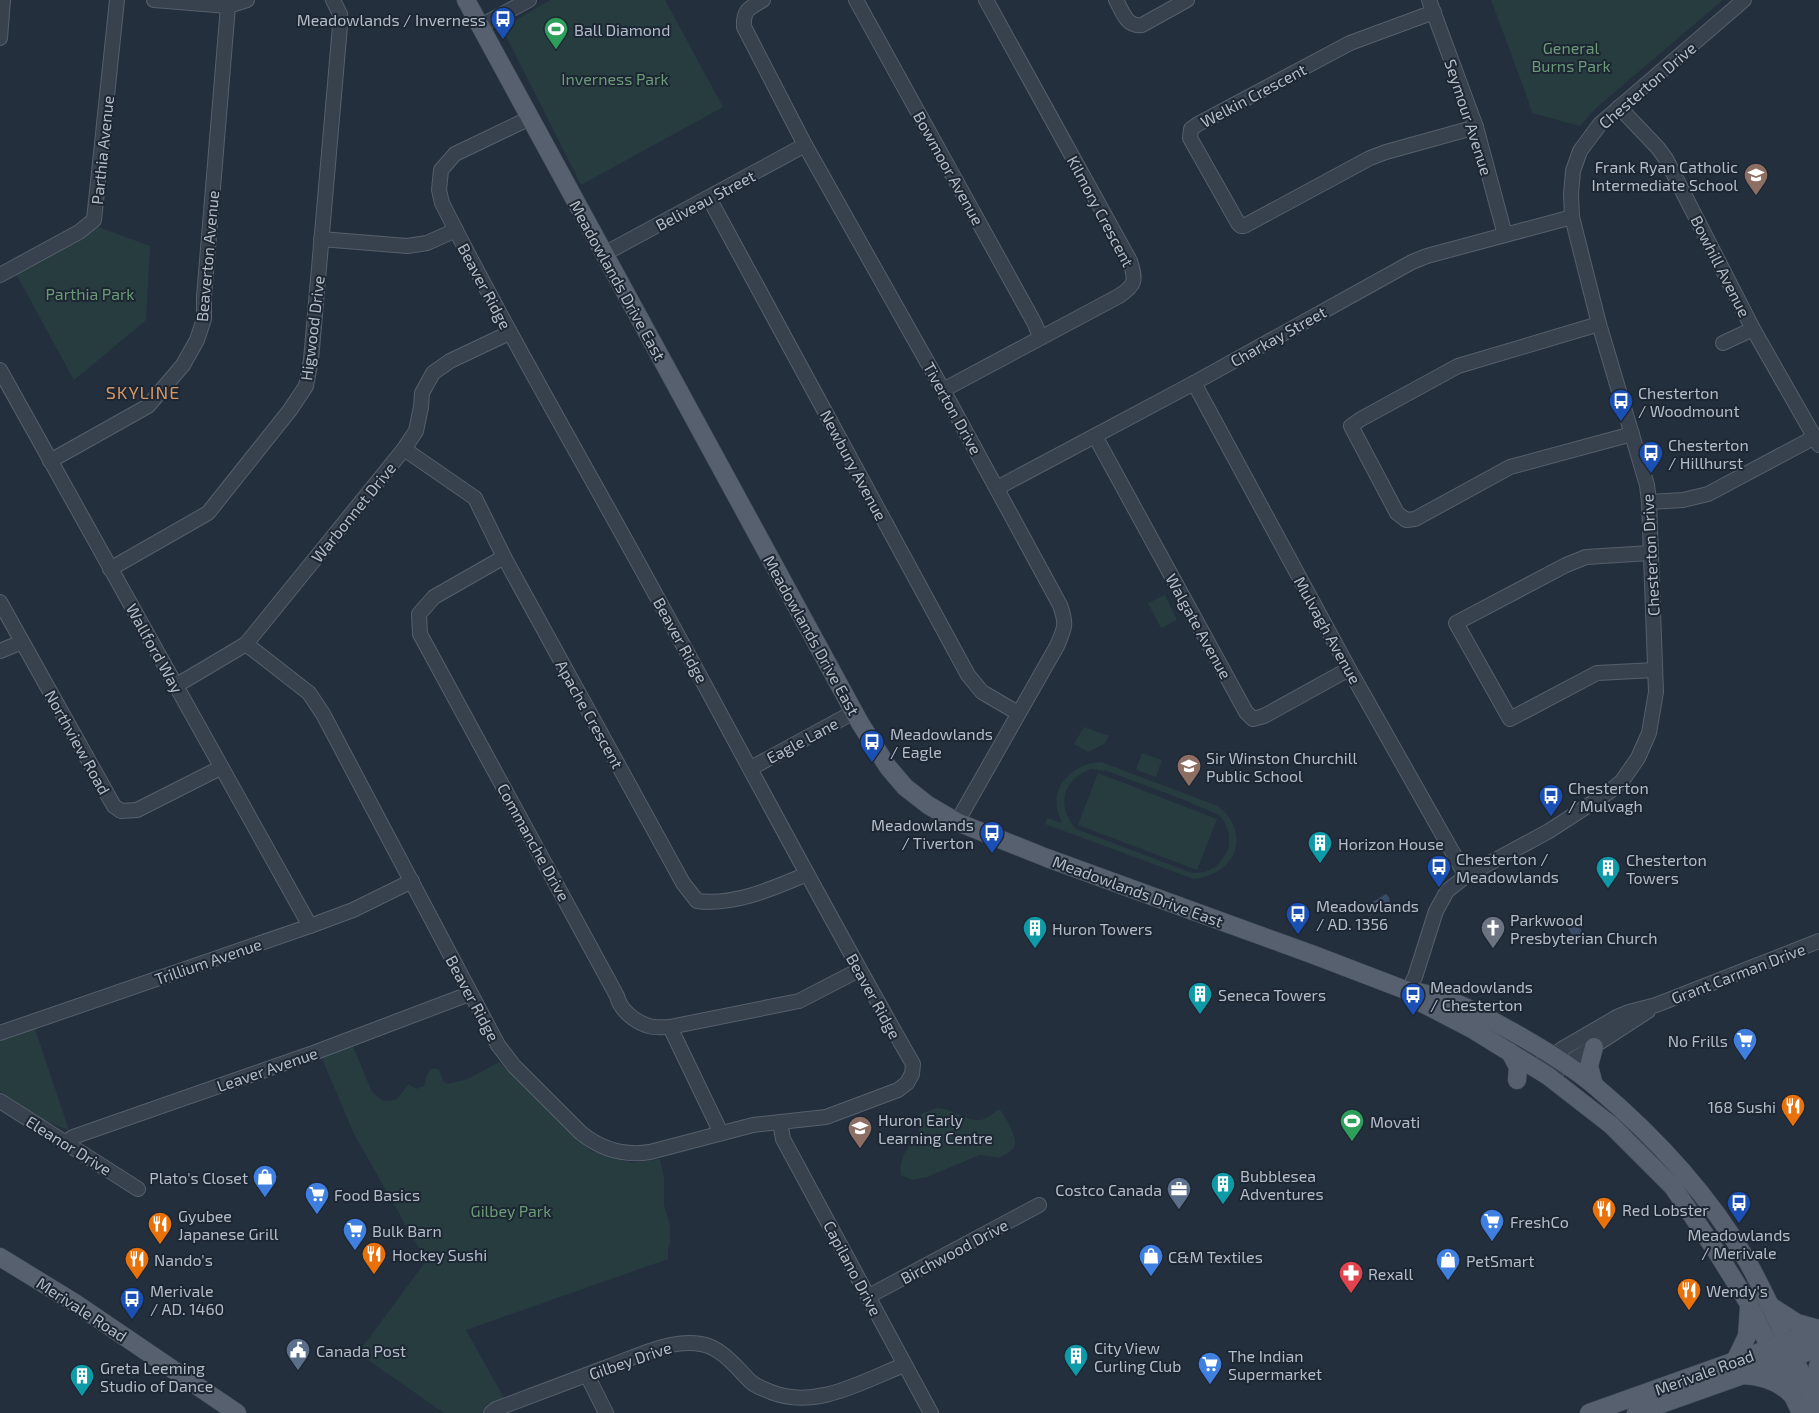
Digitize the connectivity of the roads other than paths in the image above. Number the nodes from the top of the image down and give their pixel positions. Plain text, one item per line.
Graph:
1 (3, 0) edge
2 (117, 0) edge
3 (154, 0) edge
4 (247, 0) edge
5 (333, 0) edge
6 (466, 0) edge
7 (529, 0) edge
8 (763, 0) edge
9 (856, 0) edge
10 (986, 0) edge
11 (1116, 0) edge
12 (1187, 0) edge
13 (1744, 0) edge
14 (228, 6) junction
15 (1431, 6) edge
16 (480, 26) junction
17 (0, 38) edge
18 (1619, 108) junction
19 (530, 118) junction
20 (1476, 127) junction
21 (805, 145) junction
22 (709, 198) junction
23 (1572, 217) junction
24 (456, 230) junction
25 (1504, 235) junction
26 (321, 238) junction
27 (604, 254) junction
28 (0, 275) edge
29 (1600, 324) junction
30 (1753, 329) junction
31 (509, 333) junction
32 (1040, 337) junction
33 (1723, 343) dead end
34 (0, 370) edge
35 (1194, 383) junction
36 (943, 390) junction
37 (1632, 434) junction
38 (1095, 436) junction
39 (1817, 441) edge
40 (404, 449) junction
41 (50, 461) junction
42 (997, 488) junction
43 (1649, 502) junction
44 (1650, 553) junction
45 (504, 557) junction
46 (110, 569) junction
47 (0, 602) edge
48 (22, 642) junction
49 (246, 644) junction
50 (0, 651) edge
51 (1349, 669) junction
52 (1655, 670) junction
53 (177, 686) junction
54 (854, 712) junction
55 (1018, 714) junction
56 (220, 768) junction
57 (751, 768) junction
58 (957, 822) junction
59 (807, 874) junction
60 (1466, 876) junction
61 (412, 881) junction
62 (310, 926) junction
63 (1819, 942) edge
64 (859, 970) junction
65 (1408, 991) junction
66 (469, 994) junction
67 (1656, 1004) junction
68 (670, 1027) junction
69 (0, 1033) edge
70 (1594, 1047) junction
71 (1510, 1052) junction
72 (1559, 1060) junction
73 (1542, 1072) junction
74 (1516, 1080) dead end
75 (1594, 1084) junction
76 (0, 1101) edge
77 (780, 1122) junction
78 (721, 1133) junction
79 (65, 1143) junction
80 (138, 1189) dead end
81 (1039, 1205) dead end
82 (0, 1257) edge
83 (869, 1296) junction
84 (1749, 1304) junction
85 (1769, 1305) junction
86 (1819, 1330) edge
87 (1819, 1348) edge
88 (1790, 1350) junction
89 (1774, 1355) junction
90 (1819, 1362) edge
91 (904, 1364) junction
92 (1738, 1368) junction
93 (587, 1375) junction
94 (1792, 1395) junction
95 (1810, 1395) junction
96 (237, 1413) edge
97 (490, 1413) edge
98 (606, 1413) edge
99 (931, 1413) edge
100 (1589, 1413) edge
101 (1636, 1413) edge
102 (1801, 1413) edge
103 (1819, 1413) edge

1 - 17 street
2 - 28 street, Parthia Avenue
3 - 14 street
4 - 14 street
5 - 26 street, Higwood Drive
6 - 16 main road, Meadowlands Drive East
7 - 16 street
8 - 21 street, Tiverton Drive
9 - 32 street, Bowmoor Avenue
10 - 32 street, Kilmory Crescent
11 - 12 street
13 - 18 street, Chesterton Drive
14 - 41 street, Beaverton Avenue
15 - 20 street, Seymour Avenue
15 - 20 street, Welkin Crescent
16 - 19 main road, Meadowlands Drive East
18 - 23 street, Chesterton Drive
18 - 30 street, Bowhill Avenue
19 - 24 street, Beaver Ridge
19 - 27 main road, Meadowlands Drive East
20 - 25 street, Seymour Avenue
21 - 22 street, Beliveau Street
21 - 36 street, Tiverton Drive
22 - 27 street, Beliveau Street
22 - 55 street, Newbury Avenue
23 - 25 street, Charkay Street
23 - 29 street, Chesterton Drive
24 - 26 street
24 - 31 street, Beaver Ridge
25 - 35 street, Charkay Street
26 - 46 street, Higwood Drive
27 - 54 main road, Meadowlands Drive East
29 - 37 street, Chesterton Drive
29 - 37 street
30 - 33 street, Bowhill Avenue
30 - 39 street, Bowhill Avenue
31 - 40 street, Warbonnet Drive
31 - 57 street, Beaver Ridge
32 - 36 street, Kilmory Crescent
34 - 41 street, Wallford Way
35 - 38 street, Charkay Street
35 - 51 street, Mulvagh Avenue
36 - 42 street, Tiverton Drive
37 - 43 street, Chesterton Drive
38 - 42 street, Charkay Street
38 - 51 street, Walgate Avenue
39 - 43 street
40 - 45 street, Apache Crescent
40 - 49 street, Warbonnet Drive
41 - 46 street, Wallford Way
42 - 55 street, Tiverton Drive
43 - 44 street, Chesterton Drive
44 - 52 street, Chesterton Drive
44 - 52 street
45 - 59 street, Apache Crescent
45 - 68 street, Commanche Drive
46 - 53 street, Wallford Way
47 - 48 street, Northview Road
48 - 50 street
48 - 56 street, Northview Road
49 - 53 street, Warbonnet Drive
49 - 61 street, Beaver Ridge
51 - 60 street, Mulvagh Avenue
52 - 60 street, Chesterton Drive
53 - 56 street, Wallford Way
54 - 57 street, Eagle Lane
54 - 58 main road, Meadowlands Drive East
55 - 58 street, Tiverton Drive
56 - 62 street, Wallford Way
57 - 59 street, Beaver Ridge
58 - 65 main road, Meadowlands Drive East
59 - 64 street, Beaver Ridge
60 - 65 street, Chesterton Drive
61 - 62 street, Trillium Avenue
61 - 66 street, Beaver Ridge
62 - 69 street, Trillium Avenue
63 - 67 street, Grant Carman Drive
64 - 68 street, Commanche Drive
64 - 77 street, Beaver Ridge
65 - 71 main road, Meadowlands Drive East
65 - 72 main road, Meadowlands Drive East
66 - 78 street, Beaver Ridge
66 - 79 street, Leaver Avenue
67 - 70 street, Grant Carman Drive
67 - 72 street, Grant Carman Drive
68 - 78 street
70 - 72 street, Grant Carman Drive
70 - 75 main road
71 - 73 main road, Meadowlands Drive East
71 - 74 main road
72 - 73 street, Grant Carman Drive
72 - 75 main road, Meadowlands Drive East
73 - 84 main road, Meadowlands Drive East
75 - 85 main road, Meadowlands Drive East
76 - 79 street, Eleanor Drive
77 - 78 street, Beaver Ridge
77 - 83 street, Capilano Drive
79 - 80 street, Eleanor Drive
81 - 83 street, Birchwood Drive
82 - 96 main road, Merivale Road
83 - 91 street, Capilano Drive
84 - 89 main road, Meadowlands Drive East
84 - 92 main road
85 - 86 main road
85 - 88 main road, Meadowlands Drive East
86 - 88 main road, Merivale Road
87 - 88 main road, Merivale Road
88 - 89 main road, Merivale Road
88 - 95 main road, Meadowlands Drive East
89 - 92 main road, Merivale Road
89 - 94 main road, Meadowlands Drive East
90 - 95 main road
91 - 93 street, Gilbey Drive
91 - 99 street, Capilano Drive
92 - 94 main road
92 - 100 main road, Merivale Road
92 - 101 main road, Merivale Road
93 - 97 street, Gilbey Drive
93 - 98 street
94 - 102 main road, Meadowlands Drive East
95 - 103 main road, Meadowlands Drive East

